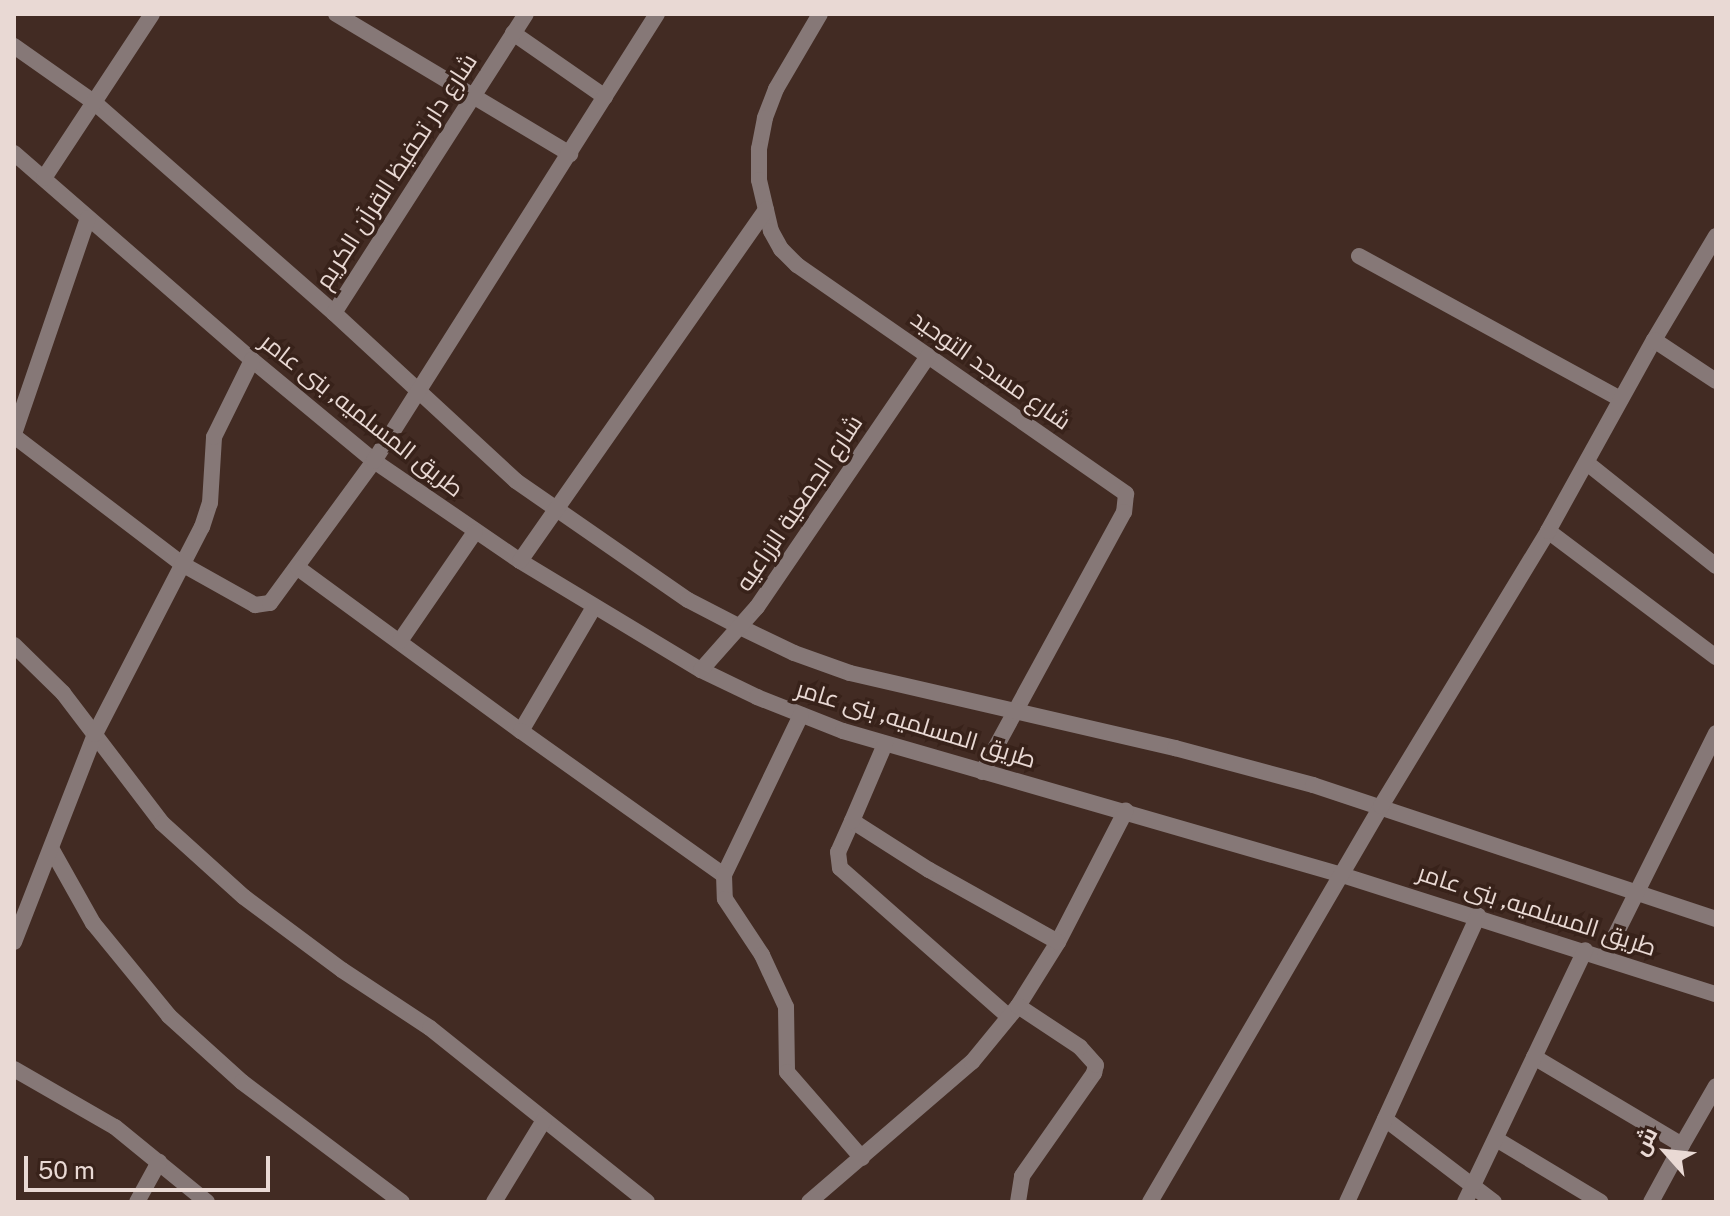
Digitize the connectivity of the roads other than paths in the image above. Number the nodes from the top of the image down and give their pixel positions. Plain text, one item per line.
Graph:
1 (152, 14) edge
2 (526, 14) edge
3 (657, 14) edge
4 (820, 14) edge
5 (343, 16) edge
6 (513, 33) junction
7 (14, 46) edge
8 (473, 96) junction
9 (605, 97) junction
10 (95, 103) junction
11 (14, 153) edge
12 (570, 154) junction
13 (44, 178) junction
14 (766, 210) junction
15 (88, 218) junction
16 (1716, 236) edge
17 (1359, 256) dead end
18 (334, 313) junction
19 (1654, 340) junction
20 (928, 356) junction
21 (252, 360) junction
22 (1716, 381) edge
23 (418, 392) junction
24 (1620, 399) junction
25 (14, 435) edge
26 (374, 461) junction
27 (1587, 463) junction
28 (556, 510) junction
29 (1548, 531) junction
30 (475, 532) junction
31 (520, 561) junction
32 (182, 564) junction
33 (1716, 566) edge
34 (298, 568) junction
35 (594, 607) junction
36 (740, 627) junction
37 (400, 641) junction
38 (14, 645) edge
39 (1716, 657) edge
40 (701, 670) junction
41 (1014, 712) junction
42 (801, 715) junction
43 (521, 731) junction
44 (1716, 733) edge
45 (95, 734) junction
46 (885, 744) junction
47 (982, 772) junction
48 (1381, 806) junction
49 (1126, 810) junction
50 (852, 821) junction
51 (52, 850) junction
52 (724, 875) junction
53 (1342, 875) junction
54 (1634, 891) junction
55 (1478, 916) junction
56 (1716, 919) edge
57 (14, 942) edge
58 (1058, 942) junction
59 (1585, 950) junction
60 (1605, 956) junction
61 (1716, 994) edge
62 (1014, 1012) junction
63 (1534, 1057) junction
64 (14, 1069) edge
65 (1716, 1086) edge
66 (1385, 1119) junction
67 (544, 1120) junction
68 (1496, 1139) junction
69 (1682, 1145) junction
70 (862, 1158) junction
71 (159, 1162) junction
72 (1469, 1195) edge
73 (137, 1202) edge
74 (207, 1202) edge
75 (402, 1202) edge
76 (494, 1202) edge
77 (647, 1202) edge
78 (809, 1202) edge
79 (1018, 1202) edge
80 (1150, 1202) edge
81 (1347, 1202) edge
82 (1494, 1202) edge
83 (1601, 1202) edge
84 (1651, 1202) edge

1 - 10 street
2 - 6 street, شارع دار تحفيظ القرآن الكريم
3 - 9 street
4 - 14 street, شارع مسجد التوحيد
5 - 8 street
6 - 8 street, شارع دار تحفيظ القرآن الكريم
6 - 9 street
7 - 10 street
8 - 12 street
8 - 18 street, شارع دار تحفيظ القرآن الكريم
9 - 12 street
10 - 13 street
10 - 18 street
11 - 13 street, طريق المسلميه, بنى عامر
12 - 23 street
13 - 15 street, طريق المسلميه, بنى عامر
14 - 20 street, شارع مسجد التوحيد
14 - 28 street
15 - 21 street, طريق المسلميه, بنى عامر
15 - 25 street
16 - 19 street
17 - 24 street
18 - 23 street
19 - 22 street
19 - 24 street
20 - 36 street, شارع الجمعية الزراعيه
20 - 41 street, شارع مسجد التوحيد
21 - 26 street, طريق المسلميه, بنى عامر
21 - 32 street
23 - 26 street
23 - 28 street
24 - 27 street
25 - 32 street
26 - 30 street, طريق المسلميه, بنى عامر
26 - 34 street
27 - 29 street
27 - 33 street
28 - 31 street
28 - 36 street
29 - 39 street
29 - 48 street
30 - 31 street, طريق المسلميه, بنى عامر
30 - 37 street
31 - 35 street, طريق المسلميه, بنى عامر
32 - 34 street
32 - 45 street
34 - 37 street
35 - 40 street, طريق المسلميه, بنى عامر
35 - 43 street
36 - 40 street, شارع الجمعية الزراعيه
36 - 41 street
37 - 43 street
38 - 45 street
40 - 42 street, طريق المسلميه, بنى عامر
41 - 47 street, شارع مسجد التوحيد
41 - 48 street
42 - 46 street, طريق المسلميه, بنى عامر
42 - 52 street
43 - 52 street
44 - 54 street
45 - 51 street
45 - 67 street
46 - 47 street, طريق المسلميه, بنى عامر
46 - 50 street
47 - 49 street, طريق المسلميه, بنى عامر
48 - 53 street
48 - 54 street
49 - 53 street, طريق المسلميه, بنى عامر
49 - 58 street
50 - 58 street
50 - 62 street
51 - 57 street
51 - 75 street
52 - 70 street
53 - 55 street, طريق المسلميه, بنى عامر
53 - 80 street
54 - 56 street
54 - 60 street
55 - 59 street, طريق المسلميه, بنى عامر
55 - 66 street
58 - 62 street
59 - 60 street, طريق المسلميه, بنى عامر
59 - 63 street
60 - 61 street, طريق المسلميه, بنى عامر
62 - 70 street
62 - 79 street
63 - 68 street
63 - 69 street
64 - 71 street
65 - 69 street
66 - 72 street
66 - 81 street
67 - 76 street
67 - 77 street
68 - 72 street
68 - 83 street
69 - 84 street
70 - 78 street
71 - 73 street
71 - 74 street
72 - 82 street

